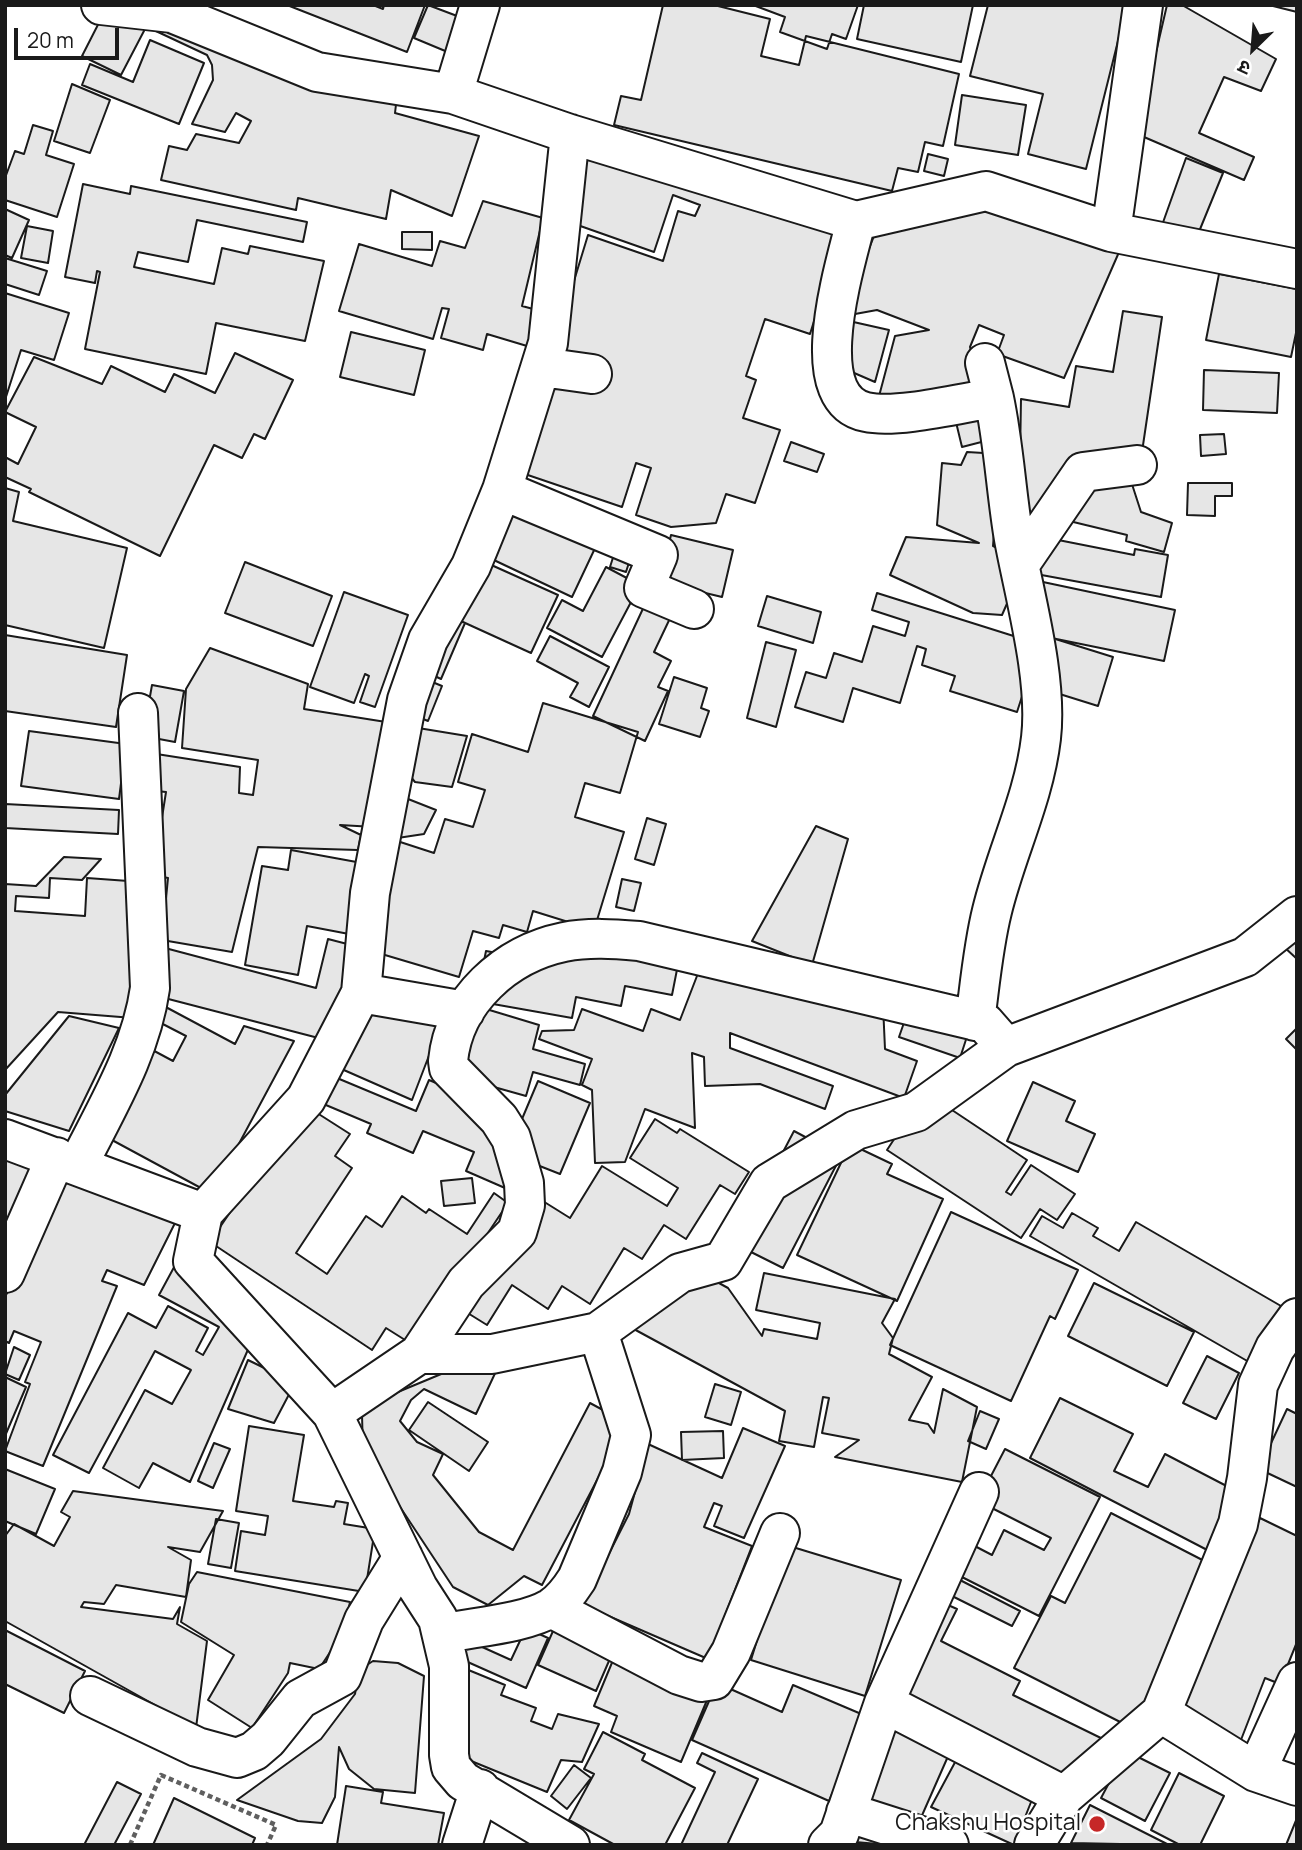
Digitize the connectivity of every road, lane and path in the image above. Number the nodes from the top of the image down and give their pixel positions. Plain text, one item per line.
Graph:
1 (100, 5) edge
2 (480, 5) edge
3 (1143, 5) edge
4 (166, 9) edge
5 (453, 94) junction
6 (570, 134) junction
7 (856, 221) junction
8 (1111, 232) junction
9 (1297, 269) edge
10 (542, 367) junction
11 (592, 374) dead end
12 (1137, 465) dead end
13 (502, 490) junction
14 (1020, 564) junction
15 (695, 609) dead end
16 (138, 713) dead end
17 (1297, 916) edge
18 (361, 993) junction
19 (465, 1011) junction
20 (975, 1021) junction
21 (1006, 1047) junction
22 (5, 1139) edge
23 (67, 1161) junction
24 (203, 1213) junction
25 (5, 1273) edge
26 (1297, 1318) edge
27 (598, 1332) junction
28 (419, 1354) junction
29 (332, 1413) junction
30 (979, 1492) dead end
31 (780, 1533) dead end
32 (403, 1557) junction
33 (551, 1608) junction
34 (442, 1634) junction
35 (1297, 1682) edge
36 (90, 1696) dead end
37 (884, 1703) junction
38 (1161, 1713) junction
39 (1256, 1772) junction
40 (1297, 1786) edge
41 (480, 1789) junction
42 (1064, 1796) junction
43 (837, 1828) edge
44 (131, 1845) edge
45 (267, 1845) edge
46 (462, 1845) edge
47 (570, 1845) edge
48 (949, 1845) edge
49 (1034, 1845) edge

1 - 4 street
2 - 5 street
3 - 8 street
4 - 5 street
5 - 6 street
6 - 7 street
6 - 10 street
7 - 8 street
7 - 14 street
8 - 9 street
10 - 11 street
10 - 13 street
12 - 14 street
13 - 15 street
13 - 18 street
14 - 20 street
16 - 23 street
17 - 21 street
18 - 19 street
18 - 24 street
19 - 20 street
19 - 28 street
20 - 21 street
21 - 27 street
22 - 23 street
23 - 24 street
23 - 25 street
24 - 29 street
26 - 38 street
27 - 28 street
27 - 33 street
28 - 29 street
29 - 32 street
30 - 37 street
31 - 33 street
32 - 34 street
32 - 36 street
33 - 34 street
34 - 41 street
35 - 39 street
37 - 42 street
37 - 43 street
38 - 39 street
38 - 42 street
39 - 40 street
41 - 46 street
41 - 47 street
42 - 49 street
43 - 48 street
44 - 45 path

